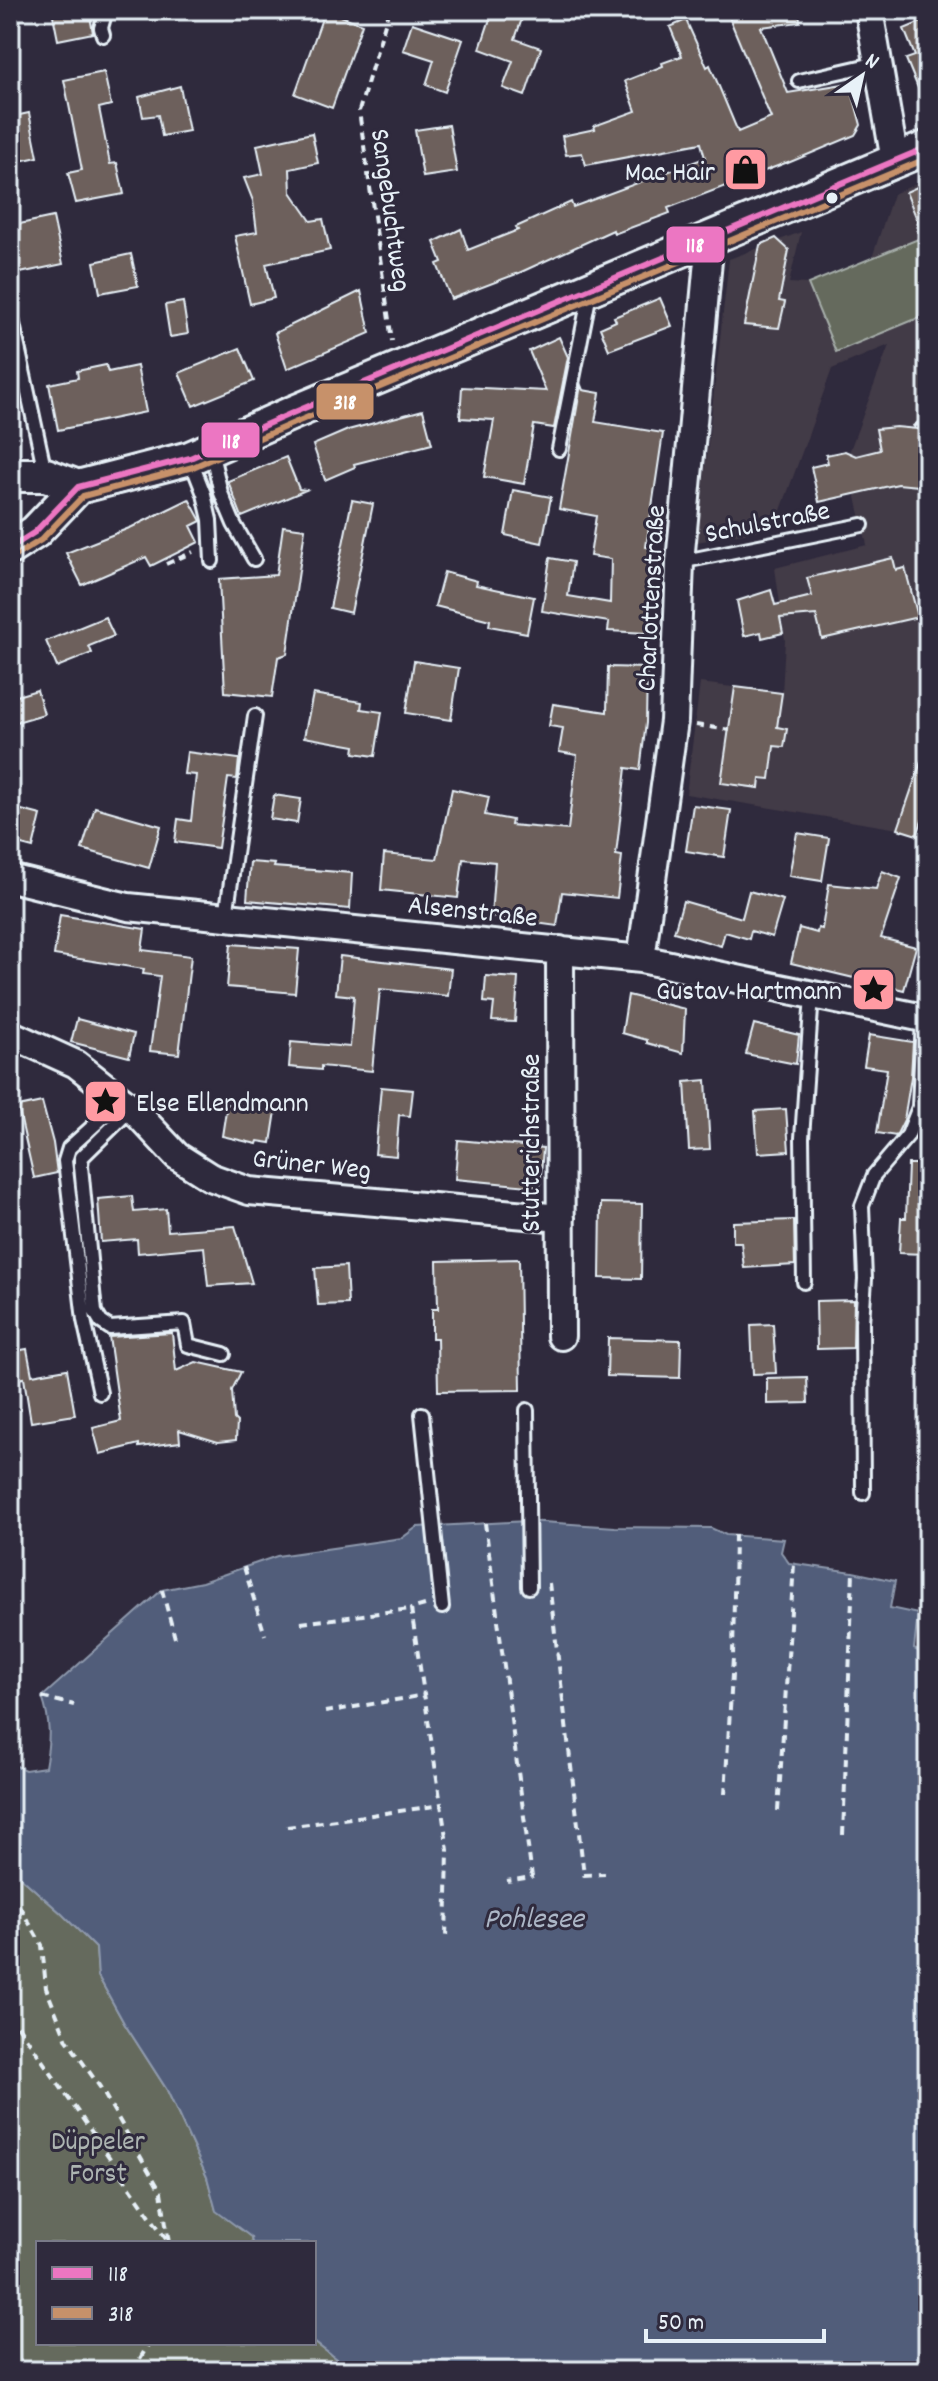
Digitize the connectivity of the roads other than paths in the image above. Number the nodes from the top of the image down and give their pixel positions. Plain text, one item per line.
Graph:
1 (106, 10) edge
2 (869, 10) edge
3 (103, 35) dead end
4 (878, 63) junction
5 (799, 81) dead end
6 (928, 147) edge
7 (895, 161) junction
8 (710, 239) junction
9 (591, 290) junction
10 (10, 310) edge
11 (559, 449) dead end
12 (200, 454) junction
13 (10, 475) edge
14 (46, 475) junction
15 (78, 487) junction
16 (862, 525) dead end
17 (10, 548) edge
18 (254, 559) dead end
19 (212, 561) dead end
20 (680, 562) junction
21 (255, 716) dead end
22 (10, 878) edge
23 (226, 916) junction
24 (560, 950) junction
25 (641, 959) junction
26 (812, 995) junction
27 (926, 1019) edge
28 (10, 1034) edge
29 (127, 1104) junction
30 (561, 1218) junction
31 (804, 1282) dead end
32 (561, 1336) dead end
33 (224, 1354) dead end
34 (100, 1393) dead end
35 (527, 1410) dead end
36 (422, 1414) dead end
37 (863, 1493) dead end
38 (529, 1587) dead end
39 (442, 1607) dead end

1 - 3 lane
2 - 4 street
4 - 5 lane
4 - 7 street
6 - 7 street
7 - 8 street
8 - 9 street
8 - 20 street, Charlottenstraße
9 - 11 lane
9 - 12 street
10 - 14 lane
12 - 15 street
12 - 18 lane
12 - 19 lane
13 - 14 street
14 - 15 street
15 - 17 street
16 - 20 lane, Schulstraße
20 - 25 street, Charlottenstraße
21 - 23 lane
22 - 23 street, Alsenstraße
23 - 24 street, Alsenstraße
24 - 25 street, Alsenstraße
24 - 30 street, Stutterichstraße
25 - 26 street, Alsenstraße
26 - 27 street, Alsenstraße
26 - 31 lane
27 - 37 lane
28 - 29 street, Grüner Weg
29 - 30 street, Grüner Weg
29 - 33 lane
29 - 34 lane
30 - 32 street, Stutterichstraße
35 - 38 lane
36 - 39 lane

